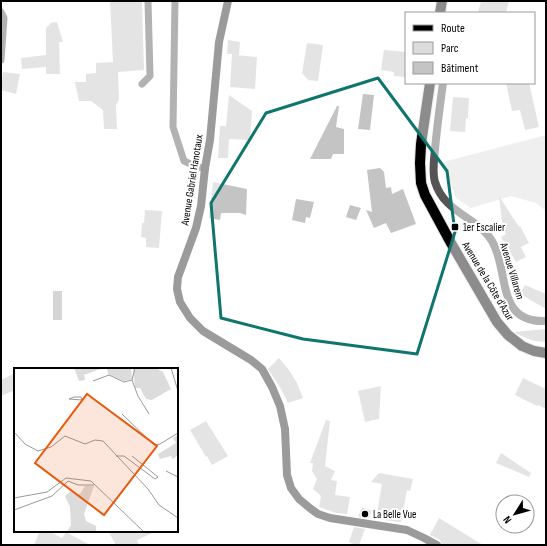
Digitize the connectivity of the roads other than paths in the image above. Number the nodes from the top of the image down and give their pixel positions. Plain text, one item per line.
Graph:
1 (148, 1) edge
2 (175, 1) edge
3 (228, 1) edge
4 (1, 12) edge
5 (1, 60) edge
6 (142, 84) dead end
7 (430, 84) edge
8 (443, 84) edge
9 (205, 168) junction
10 (546, 320) edge
11 (546, 353) edge
12 (437, 545) edge

1 - 6 lane
2 - 9 lane
3 - 9 main road, Avenue Gabriel Hanotaux
4 - 5 lane
7 - 11 main road, Avenue de la Côte d'Azur
8 - 10 street, Avenue Villarem
9 - 12 main road, Avenue Gabriel Hanotaux

